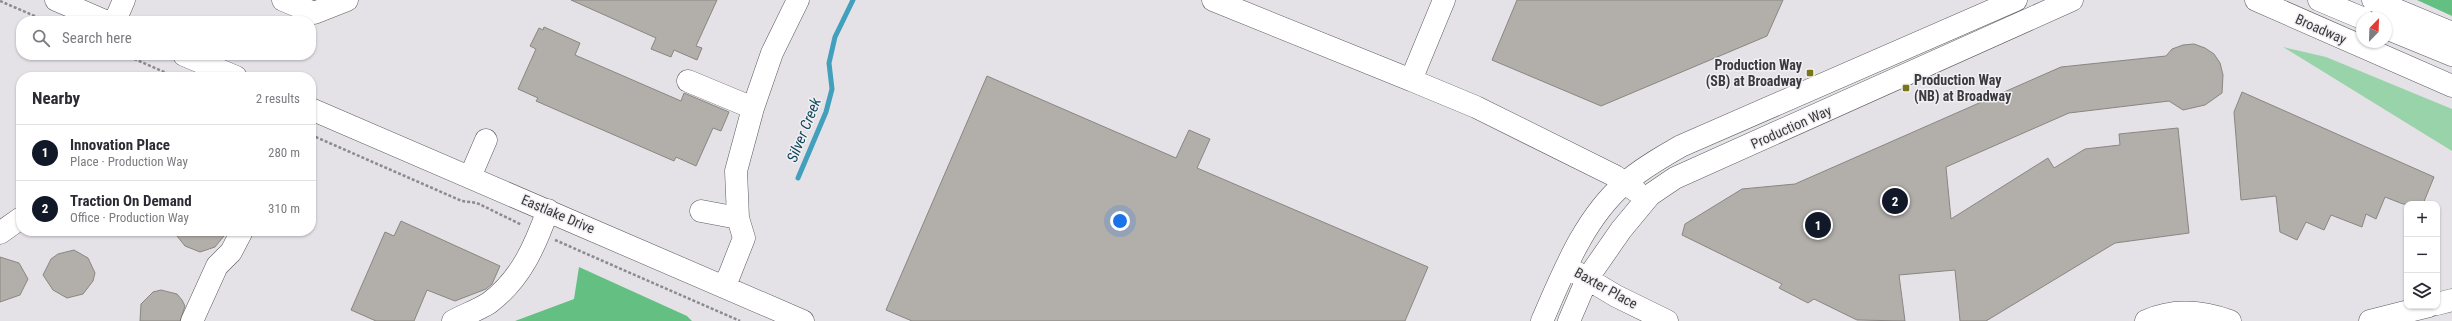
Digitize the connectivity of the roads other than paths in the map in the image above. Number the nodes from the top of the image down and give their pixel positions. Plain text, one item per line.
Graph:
1 (56, 0) edge
2 (124, 0) edge
3 (283, 0) edge
4 (347, 0) edge
5 (798, 0) edge
6 (1213, 0) edge
7 (1444, 0) edge
8 (2016, 0) edge
9 (2072, 0) edge
10 (2256, 0) edge
11 (2319, 0) edge
12 (2373, 0) edge
13 (2356, 15) edge
14 (93, 16) edge
15 (117, 16) edge
16 (2392, 30) edge
17 (2452, 33) edge
18 (2452, 55) edge
19 (196, 60) edge
20 (224, 72) edge
21 (1412, 80) junction
22 (688, 81) dead end
23 (2452, 86) edge
24 (753, 108) junction
25 (316, 111) edge
26 (486, 140) dead end
27 (470, 177) junction
28 (1624, 183) junction
29 (1646, 199) junction
30 (548, 210) junction
31 (701, 211) dead end
32 (738, 218) junction
33 (16, 222) edge
34 (0, 233) edge
35 (239, 236) edge
36 (1566, 266) junction
37 (1587, 279) junction
38 (725, 286) junction
39 (2452, 300) edge
40 (2440, 303) edge
41 (2417, 309) edge
42 (192, 321) edge
43 (452, 321) edge
44 (803, 321) edge
45 (1542, 321) edge
46 (1569, 321) edge
47 (1667, 321) edge
48 (2146, 321) edge
49 (2230, 321) edge
50 (2370, 321) edge

1 - 14 street
2 - 15 street
3 - 4 street
5 - 24 street
6 - 21 street
7 - 21 street
8 - 28 street, Production Way
9 - 29 street, Production Way
10 - 23 street, Broadway
11 - 13 street, Broadway
12 - 17 street
16 - 18 street
19 - 20 street
21 - 28 street
22 - 24 street
24 - 32 street
25 - 27 street, Eastlake Drive
26 - 27 street
27 - 30 street, Eastlake Drive
28 - 29 street
28 - 36 street, Production Way
29 - 37 street, Production Way
30 - 38 street, Eastlake Drive
30 - 43 street
31 - 32 street
32 - 38 street
33 - 34 street
35 - 42 street
36 - 37 street, Baxter Place
36 - 45 street, Production Way
37 - 46 street, Production Way
37 - 47 street, Baxter Place
38 - 44 street, Eastlake Drive
39 - 40 street
41 - 50 street
48 - 49 street

